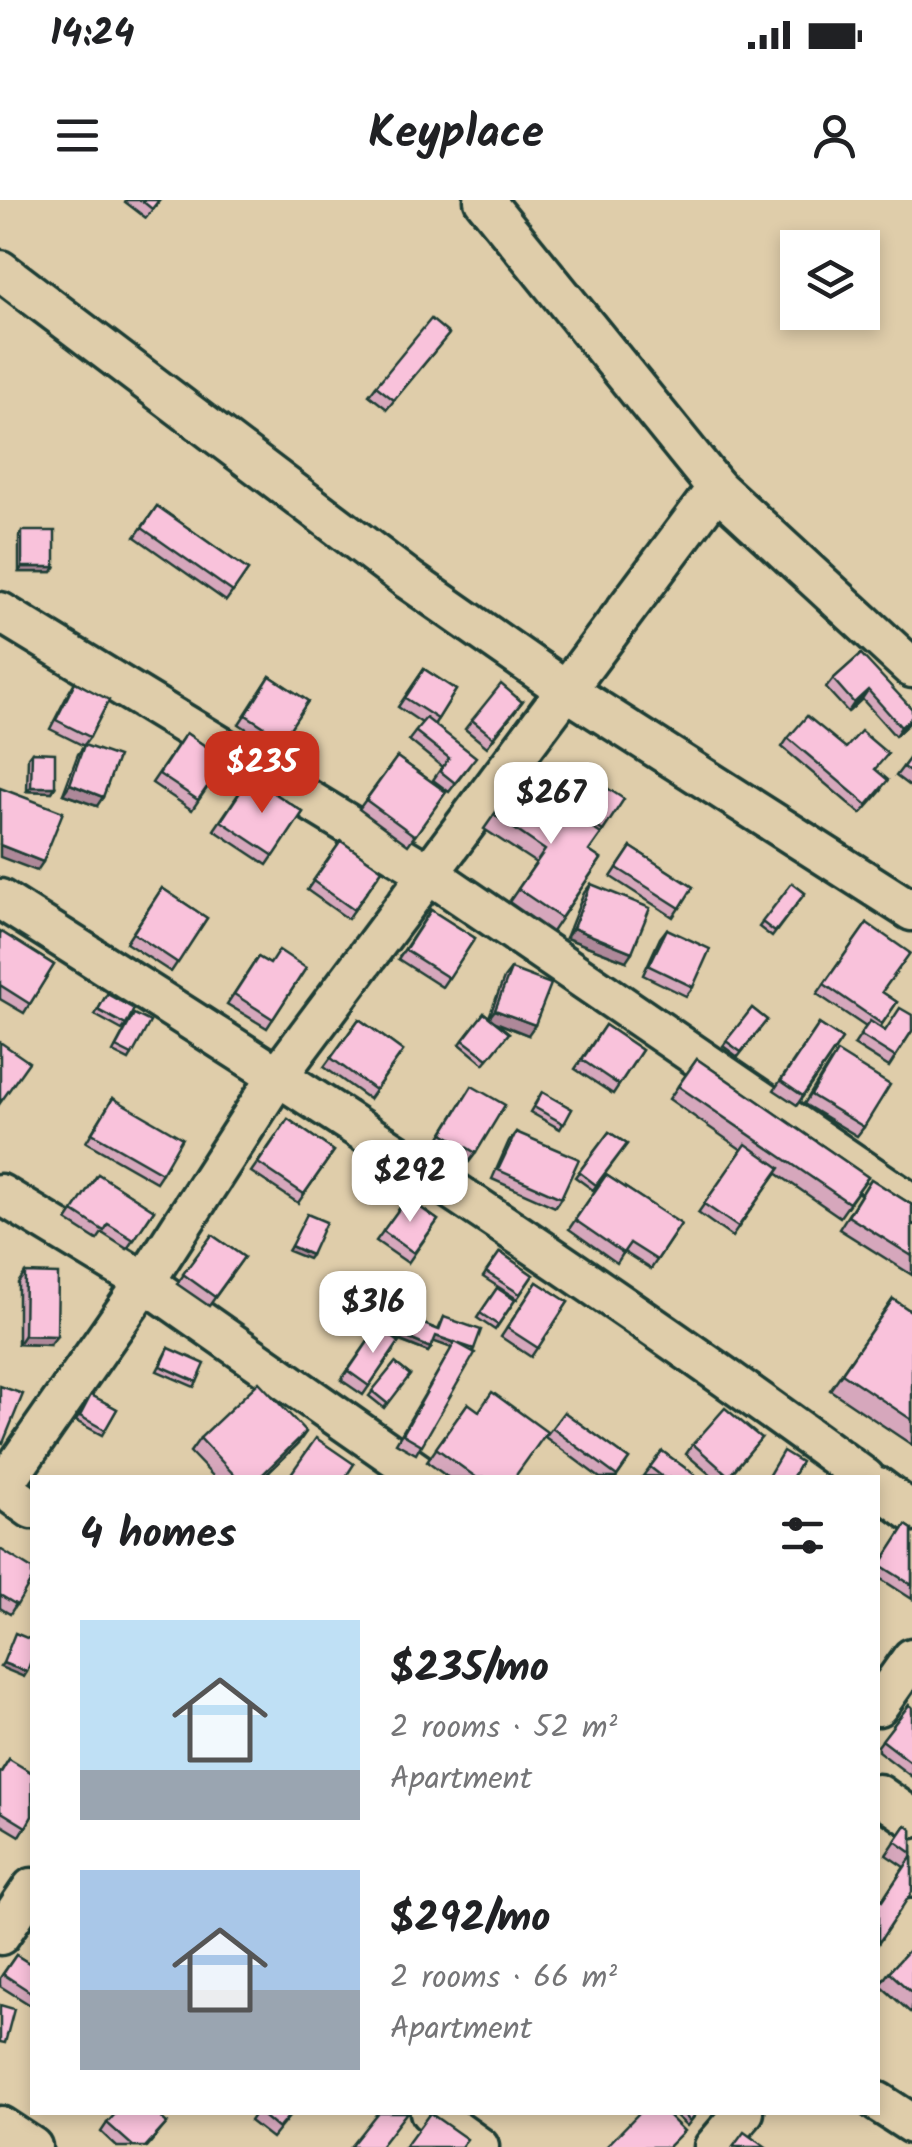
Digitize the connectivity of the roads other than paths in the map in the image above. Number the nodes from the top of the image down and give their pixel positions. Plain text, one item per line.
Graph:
1 (484, 200) edge
2 (0, 270) edge
3 (717, 488) junction
4 (0, 612) edge
5 (912, 668) edge
6 (569, 692) junction
7 (430, 874) junction
8 (0, 899) edge
9 (912, 911) edge
10 (279, 1074) junction
11 (0, 1194) edge
12 (912, 1204) edge
13 (144, 1282) junction
14 (421, 1475) edge
15 (861, 1475) edge
16 (880, 1488) edge
17 (9, 1493) edge
18 (912, 1512) edge
19 (912, 1658) edge
20 (880, 1703) edge
21 (880, 1795) edge
22 (912, 1818) edge
23 (30, 1891) edge
24 (912, 1919) edge
25 (0, 1936) edge
26 (880, 1957) edge
27 (880, 2103) edge
28 (434, 2115) edge
29 (741, 2115) edge
30 (912, 2124) edge
31 (0, 2126) edge
32 (32, 2147) edge
33 (479, 2147) edge
34 (714, 2147) edge

1 - 3 street
2 - 6 street
3 - 5 street
3 - 6 street
4 - 7 street
6 - 7 street
6 - 9 street
7 - 10 street
7 - 12 street
8 - 10 street
10 - 13 street
10 - 15 street
11 - 13 street
13 - 14 street
13 - 17 street
16 - 18 street
19 - 20 street
21 - 22 street
23 - 25 street
24 - 26 street
27 - 30 street
28 - 33 street
29 - 34 street
31 - 32 street

